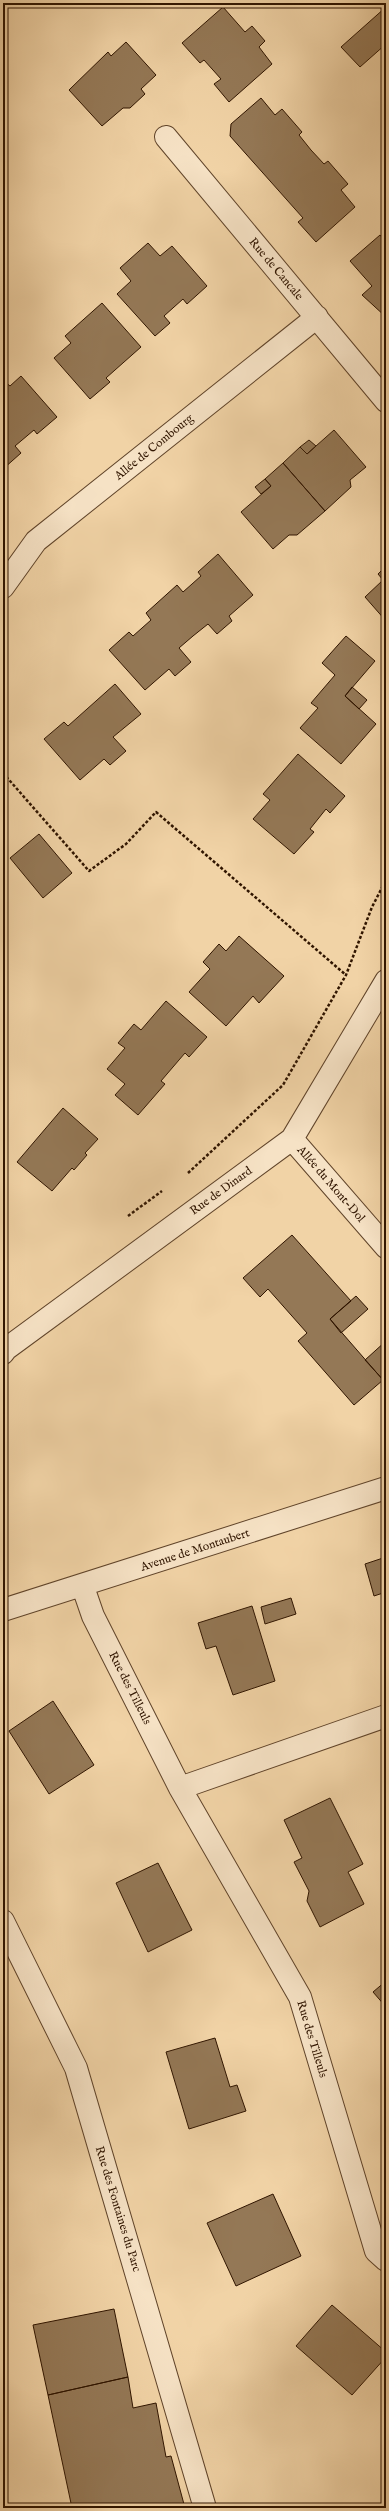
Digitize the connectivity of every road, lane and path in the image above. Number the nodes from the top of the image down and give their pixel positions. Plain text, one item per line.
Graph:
1 (166, 137) dead end
2 (317, 317) junction
3 (386, 401) edge
4 (3, 587) edge
5 (3, 773) edge
6 (386, 880) edge
7 (346, 975) junction
8 (386, 981) edge
9 (292, 1139) junction
10 (181, 1177) dead end
11 (164, 1190) dead end
12 (123, 1220) dead end
13 (386, 1247) edge
14 (3, 1354) edge
15 (386, 1488) edge
16 (83, 1587) junction
17 (3, 1610) edge
18 (386, 1716) edge
19 (180, 1788) junction
20 (3, 1921) edge
21 (386, 2260) edge
22 (205, 2508) edge

1 - 2 street, Rue de Cancale
2 - 3 street, Rue de Cancale
2 - 4 street, Allée de Combourg
5 - 7 path
6 - 7 path
7 - 10 path
8 - 9 street, Rue de Dinard
9 - 13 street, Allée du Mont-Dol
9 - 14 street, Rue de Dinard
11 - 12 path
15 - 16 street, Avenue de Montaubert
16 - 17 street, Avenue de Montaubert
16 - 19 street, Rue des Tilleuls
18 - 19 street
19 - 21 street, Rue des Tilleuls
20 - 22 street, Rue des Fontaines du Parc

